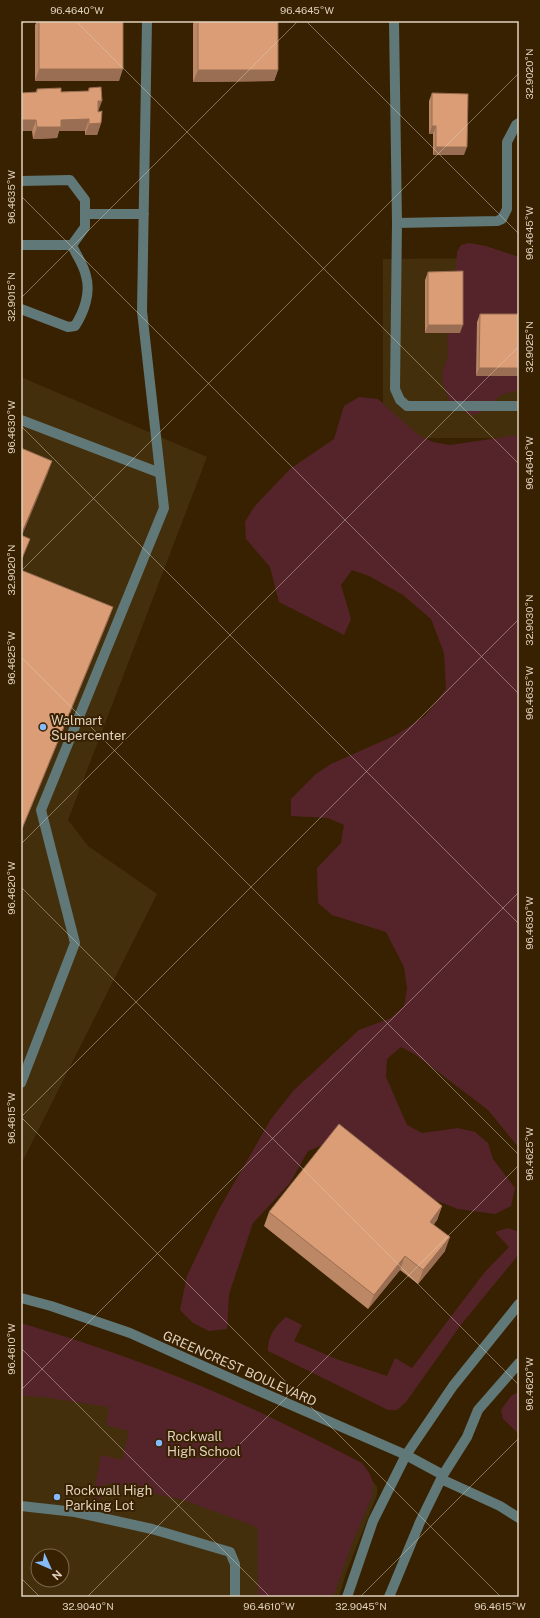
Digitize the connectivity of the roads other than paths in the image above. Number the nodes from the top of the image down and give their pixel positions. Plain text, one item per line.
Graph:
1 (146, 21) edge
2 (394, 21) edge
3 (519, 123) edge
4 (21, 181) edge
5 (85, 214) junction
6 (144, 214) junction
7 (397, 223) junction
8 (21, 245) edge
9 (72, 245) junction
10 (21, 309) edge
11 (519, 406) edge
12 (21, 420) edge
13 (160, 473) junction
14 (21, 1083) edge
15 (21, 1298) edge
16 (519, 1304) edge
17 (519, 1363) edge
18 (406, 1455) junction
19 (442, 1477) junction
20 (21, 1506) edge
21 (519, 1518) edge
22 (235, 1597) edge
23 (347, 1597) edge
24 (389, 1597) edge

1 - 6 street
2 - 7 street
3 - 7 street
4 - 5 street
5 - 6 street
5 - 9 street
6 - 13 street
7 - 11 street
8 - 9 street
9 - 10 street
12 - 13 street
13 - 14 street
15 - 18 street, GREENCREST BOULEVARD
16 - 18 street
17 - 19 street
18 - 19 street, GREENCREST BOULEVARD
18 - 23 street
19 - 21 street, GREENCREST BOULEVARD
19 - 24 street
20 - 22 street

